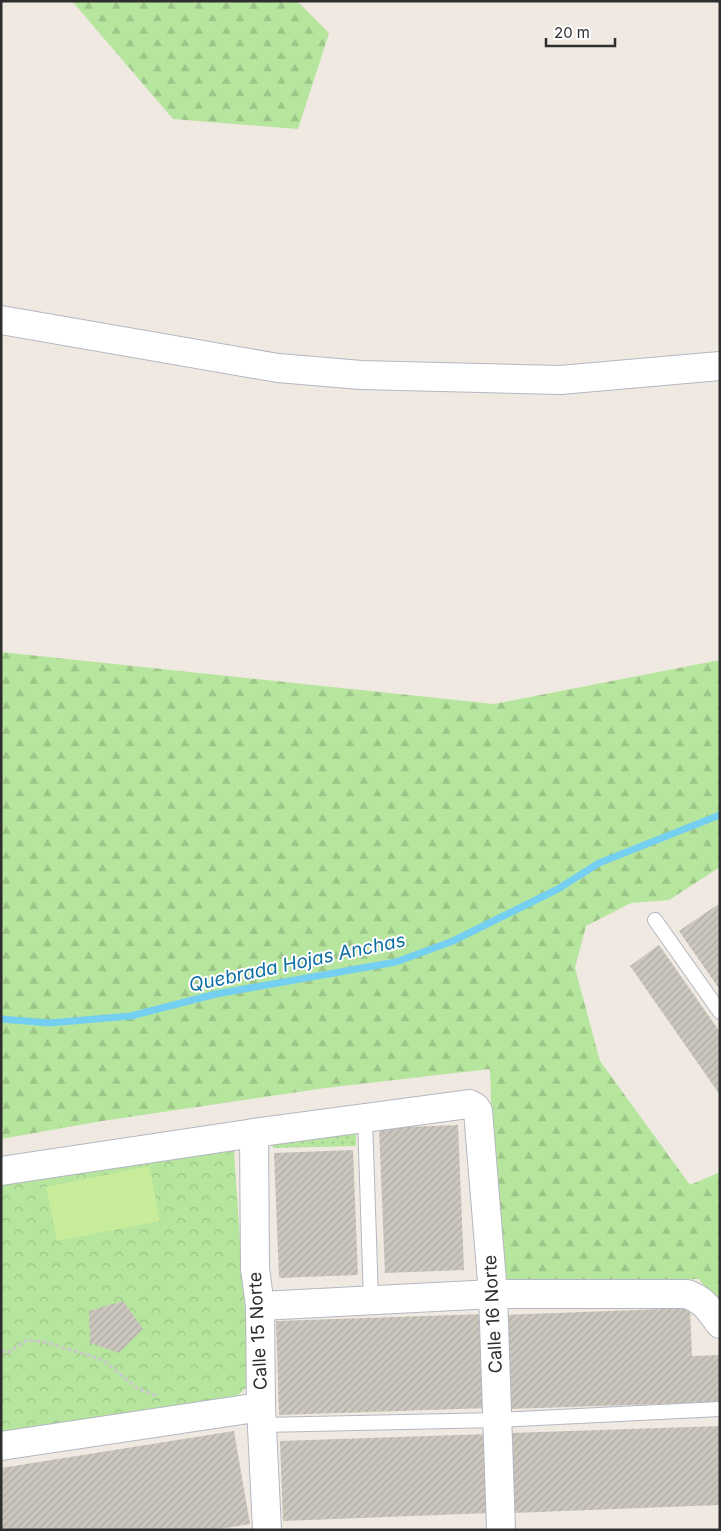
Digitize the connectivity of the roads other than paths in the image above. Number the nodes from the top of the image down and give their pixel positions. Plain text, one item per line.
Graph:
1 (1, 320) edge
2 (720, 366) edge
3 (655, 920) dead end
4 (720, 1012) edge
5 (365, 1118) junction
6 (254, 1133) junction
7 (1, 1171) edge
8 (493, 1294) junction
9 (371, 1300) junction
10 (260, 1306) junction
11 (720, 1324) edge
12 (720, 1409) edge
13 (261, 1416) junction
14 (498, 1420) junction
15 (1, 1446) edge
16 (267, 1530) edge
17 (501, 1530) edge

1 - 2 street
3 - 4 lane
5 - 6 street
5 - 8 street, Calle 16 Norte
5 - 9 lane
6 - 7 street
6 - 10 street, Calle 15 Norte
8 - 9 street
8 - 11 street
8 - 14 street, Calle 16 Norte
9 - 10 street
10 - 13 street, Calle 15 Norte
12 - 14 lane
13 - 14 lane
13 - 15 street
13 - 16 street, Calle 15 Norte
14 - 17 street, Calle 16 Norte

